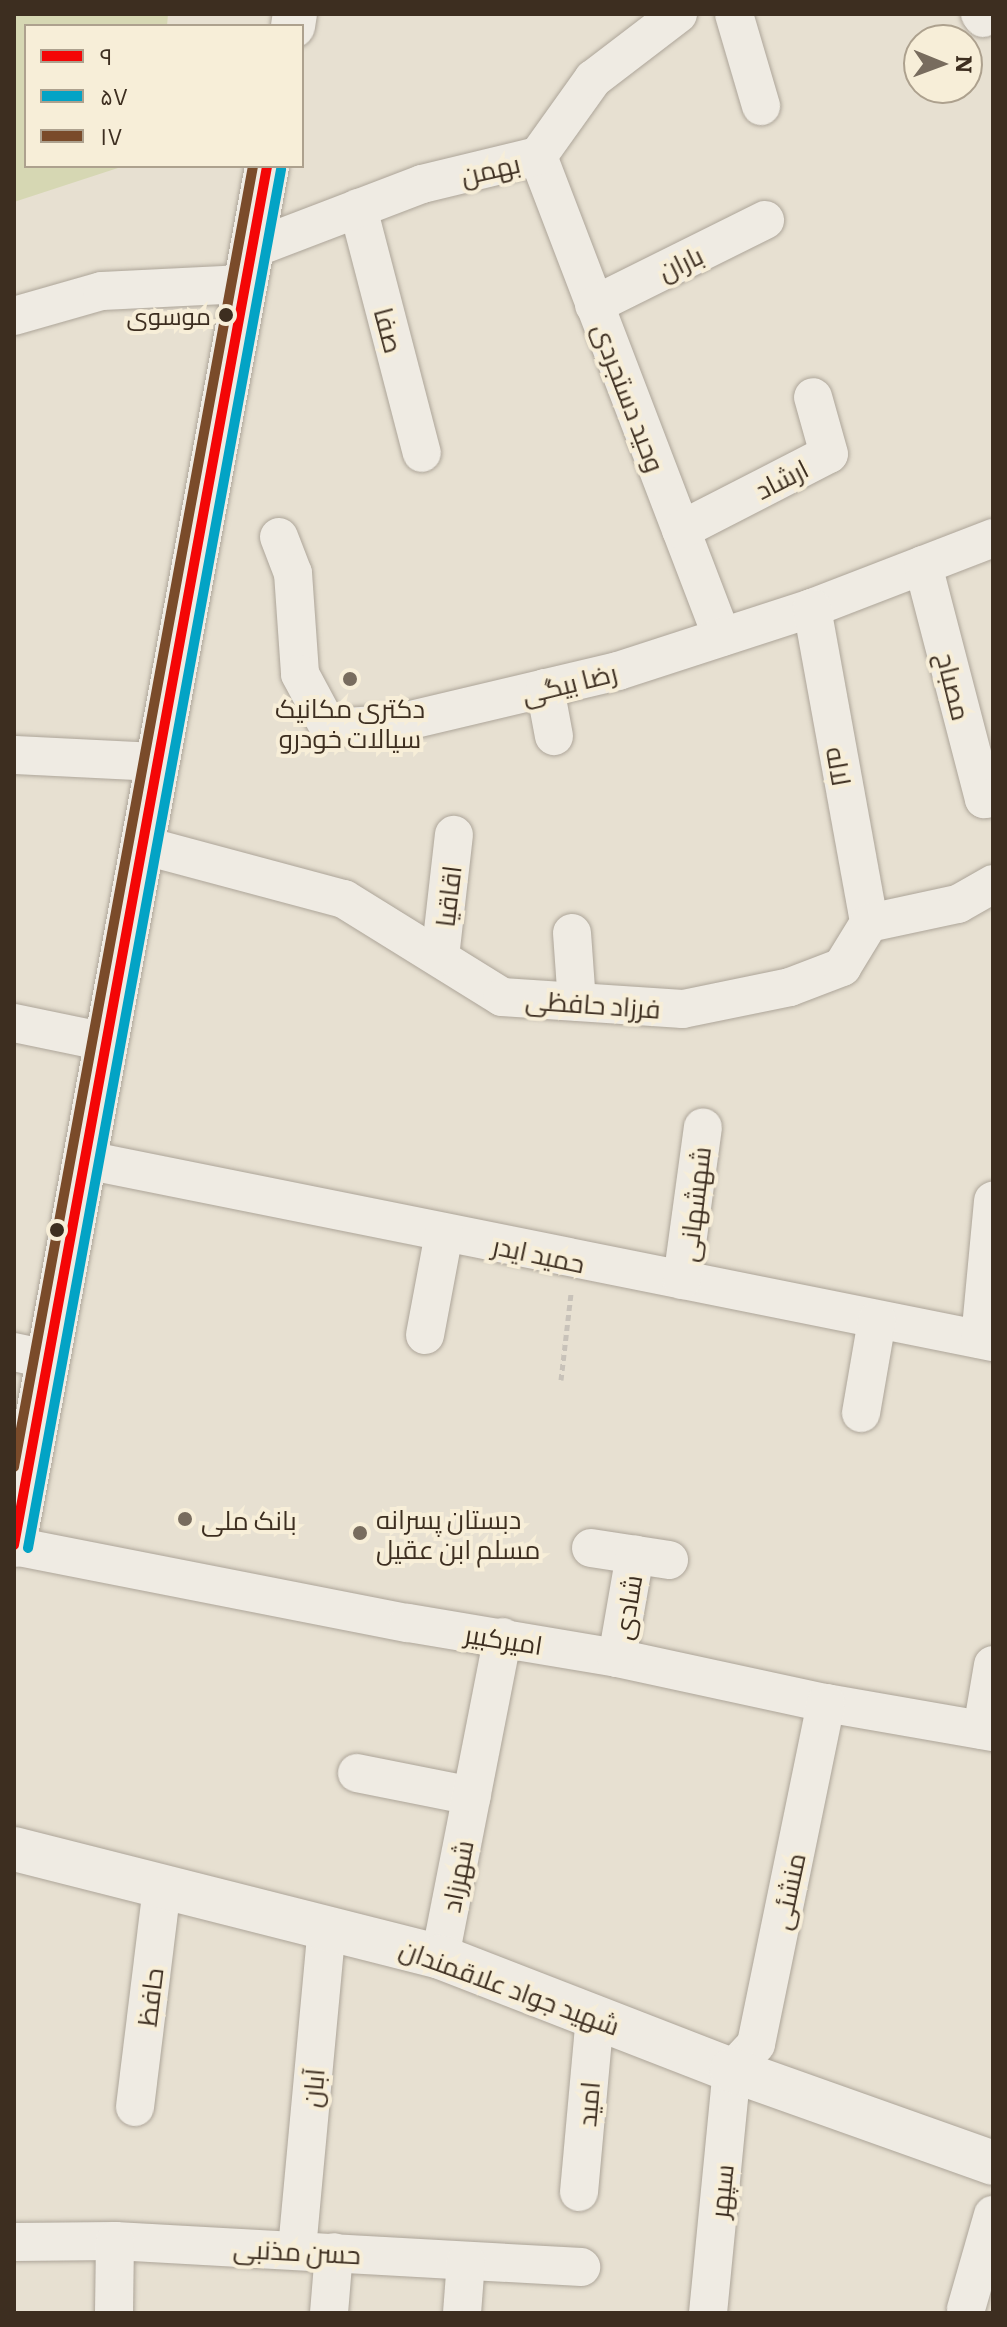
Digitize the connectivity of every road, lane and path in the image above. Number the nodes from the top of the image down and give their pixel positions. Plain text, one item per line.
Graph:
1 (678, 14) edge
2 (734, 14) edge
3 (761, 106) dead end
4 (538, 156) junction
5 (267, 168) edge
6 (358, 208) junction
7 (765, 220) dead end
8 (248, 267) junction
9 (594, 305) junction
10 (14, 316) edge
11 (813, 397) dead end
12 (422, 453) dead end
13 (681, 530) junction
14 (279, 537) dead end
15 (993, 538) edge
16 (923, 565) junction
17 (812, 608) junction
18 (722, 637) junction
19 (545, 688) junction
20 (554, 736) dead end
21 (14, 755) edge
22 (158, 762) junction
23 (993, 798) edge
24 (454, 835) dead end
25 (142, 845) junction
26 (993, 884) edge
27 (869, 923) junction
28 (572, 933) dead end
29 (440, 957) junction
30 (577, 1002) junction
31 (14, 1023) edge
32 (106, 1042) junction
33 (703, 1127) dead end
34 (86, 1160) junction
35 (993, 1201) edge
36 (444, 1233) junction
37 (575, 1261) junction
38 (682, 1280) junction
39 (877, 1320) junction
40 (425, 1335) dead end
41 (987, 1341) edge
42 (31, 1355) edge
43 (561, 1380) dead end
44 (861, 1413) dead end
45 (14, 1546) edge
46 (591, 1548) dead end
47 (503, 1637) junction
48 (617, 1658) junction
49 (993, 1665) edge
50 (826, 1703) junction
51 (988, 1731) edge
52 (357, 1773) dead end
53 (472, 1796) junction
54 (14, 1849) edge
55 (162, 1887) junction
56 (327, 1927) junction
57 (440, 1957) junction
58 (595, 2016) junction
59 (732, 2070) junction
60 (135, 2107) dead end
61 (993, 2163) edge
62 (579, 2192) dead end
63 (993, 2215) edge
64 (115, 2241) junction
65 (14, 2242) edge
66 (316, 2251) junction
67 (466, 2261) junction
68 (581, 2267) dead end
69 (966, 2309) dead end
70 (114, 2313) edge
71 (329, 2313) edge
72 (462, 2313) edge
73 (708, 2313) edge

1 - 4 street, بهمن
2 - 3 street
4 - 6 street, بهمن
4 - 9 street, وحید دستجردی
5 - 8 main road
6 - 8 street, بهمن
6 - 12 street, صفا
7 - 9 street, باران
8 - 10 street, بهمن
8 - 22 main road
9 - 13 street, وحید دستجردی
11 - 13 street, ارشاد
13 - 18 street, وحید دستجردی
14 - 19 street, رضا بیگی
15 - 16 street, رضا بیگی
16 - 17 street, رضا بیگی
16 - 23 street, مصباح
17 - 18 street, رضا بیگی
17 - 27 street, لاله
18 - 19 street, رضا بیگی
19 - 20 street
21 - 22 street
22 - 25 main road
24 - 29 street, اقاقیا
25 - 29 street, فرزاد حافظی
25 - 32 main road
26 - 27 street
27 - 30 street, فرزاد حافظی
28 - 30 street
29 - 30 street, فرزاد حافظی
31 - 32 street
32 - 34 main road
33 - 38 street, شهشهانی
34 - 36 street, حمید ایدر
34 - 42 main road
35 - 41 street
36 - 37 street, حمید ایدر
36 - 40 street
37 - 38 street, حمید ایدر
37 - 43 path
38 - 39 street, حمید ایدر
39 - 41 street, حمید ایدر
39 - 44 street
42 - 45 main road
45 - 47 street, امیرکبیر
46 - 48 street, شادی
47 - 48 street, امیرکبیر
47 - 53 street, شهرزاد
48 - 50 street, امیرکبیر
49 - 51 street
50 - 51 street, امیرکبیر
50 - 59 street, منشئی
52 - 53 street
53 - 57 street, شهرزاد
54 - 55 main road, شهید جواد علاقمندان
55 - 56 main road, شهید جواد علاقمندان
55 - 60 street, حافظ
56 - 57 main road, شهید جواد علاقمندان
56 - 66 street, آبان
57 - 58 main road, شهید جواد علاقمندان
58 - 59 main road, شهید جواد علاقمندان
58 - 62 street, امید
59 - 61 main road, شهید جواد علاقمندان
59 - 73 street, سپهر
63 - 69 street
64 - 65 street, حسن مذنبی
64 - 66 street, حسن مذنبی
64 - 70 street
66 - 67 street, حسن مذنبی
66 - 71 street, آبان
67 - 68 street, حسن مذنبی
67 - 72 street

